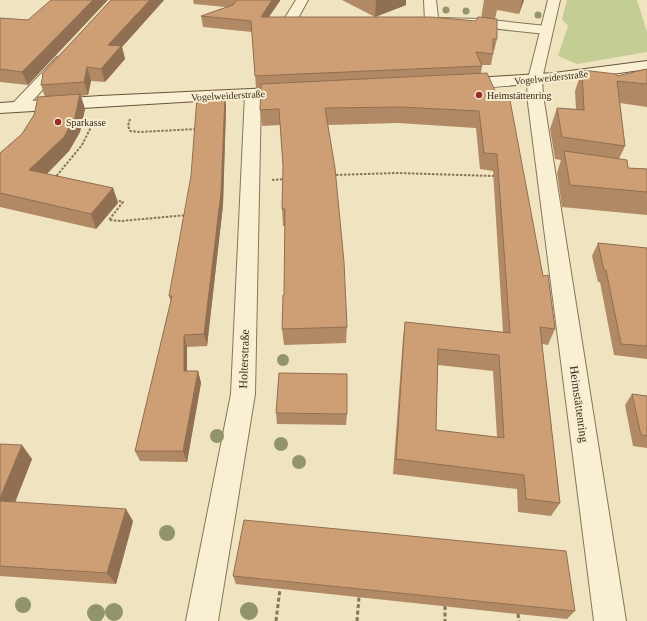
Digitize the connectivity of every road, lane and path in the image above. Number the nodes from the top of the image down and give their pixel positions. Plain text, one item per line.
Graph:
1 (302, 0) edge
2 (430, 0) edge
3 (554, 0) edge
4 (319, 24) edge
5 (546, 30) junction
6 (70, 51) edge
7 (647, 65) edge
8 (534, 79) junction
9 (444, 84) edge
10 (308, 91) edge
11 (252, 94) junction
12 (135, 100) junction
13 (100, 101) junction
14 (19, 106) junction
15 (0, 108) edge
16 (198, 129) edge
17 (325, 176) edge
18 (494, 176) dead end
19 (287, 178) edge
20 (60, 181) edge
21 (250, 181) junction
22 (108, 198) edge
23 (189, 215) edge
24 (280, 589) edge
25 (359, 597) edge
26 (445, 606) edge
27 (518, 614) edge
28 (202, 621) edge
29 (276, 621) edge
30 (357, 621) edge
31 (445, 621) edge
32 (518, 621) edge
33 (610, 621) edge

1 - 4 street
2 - 5 street
3 - 5 street, Heimstättenring
5 - 8 street, Heimstättenring
6 - 14 street
7 - 8 street, Vogelweiderstraße
8 - 9 street, Vogelweiderstraße
8 - 33 street, Heimstättenring
10 - 11 street, Vogelweiderstraße
11 - 12 street, Vogelweiderstraße
11 - 21 street, Holterstraße
12 - 13 street, Vogelweiderstraße
12 - 16 path
13 - 14 street, Vogelweiderstraße
13 - 20 path
14 - 15 street, Vogelweiderstraße
17 - 18 path
19 - 21 path
21 - 28 street, Holterstraße
22 - 23 path
24 - 29 path
25 - 30 path
26 - 31 path
27 - 32 path

